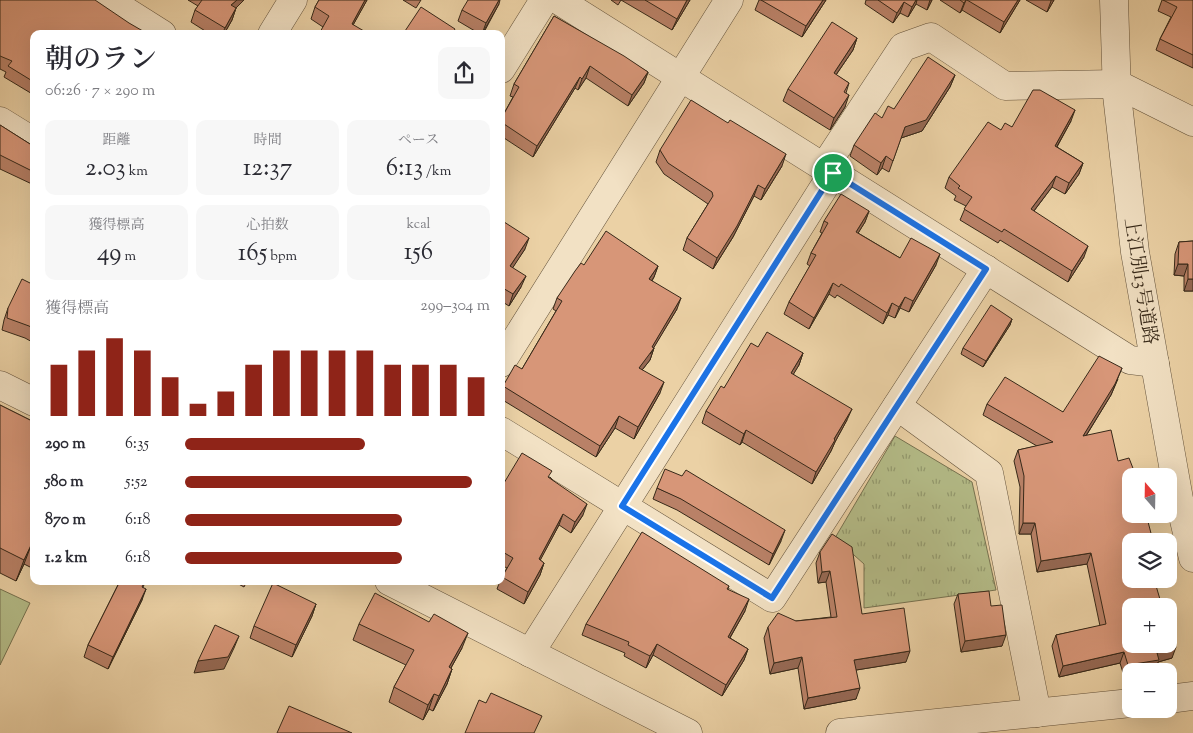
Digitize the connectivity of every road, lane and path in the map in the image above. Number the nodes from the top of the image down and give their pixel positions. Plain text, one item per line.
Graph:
1 (108, 0) edge
2 (293, 0) edge
3 (544, 0) edge
4 (558, 0) edge
5 (728, 0) edge
6 (1114, 0) edge
7 (156, 30) edge
8 (274, 30) edge
9 (505, 63) edge
10 (679, 76) junction
11 (1117, 84) junction
12 (0, 121) edge
13 (1193, 122) edge
14 (30, 140) edge
15 (828, 170) junction
16 (986, 269) junction
17 (505, 357) edge
18 (1155, 363) junction
19 (0, 385) edge
20 (30, 400) edge
21 (897, 406) junction
22 (505, 433) edge
23 (622, 506) junction
24 (1192, 547) edge
25 (396, 585) edge
26 (530, 653) junction
27 (1193, 696) edge
28 (1177, 698) edge
29 (1122, 704) edge
30 (1037, 712) junction
31 (688, 733) edge
32 (840, 733) edge

1 - 7 street
2 - 8 street
3 - 9 street
4 - 10 street
5 - 10 street
6 - 11 street, 上江別13号道路
10 - 15 street
10 - 17 street
11 - 13 street
11 - 15 street
11 - 18 street, 上江別13号道路
12 - 14 street
15 - 16 street
15 - 23 street
16 - 18 street
16 - 21 street
18 - 24 street, 上江別13号道路
19 - 20 street
21 - 23 street
21 - 30 street
22 - 23 street
23 - 26 street
25 - 26 street
26 - 31 street
27 - 28 street
29 - 30 street
30 - 32 street

